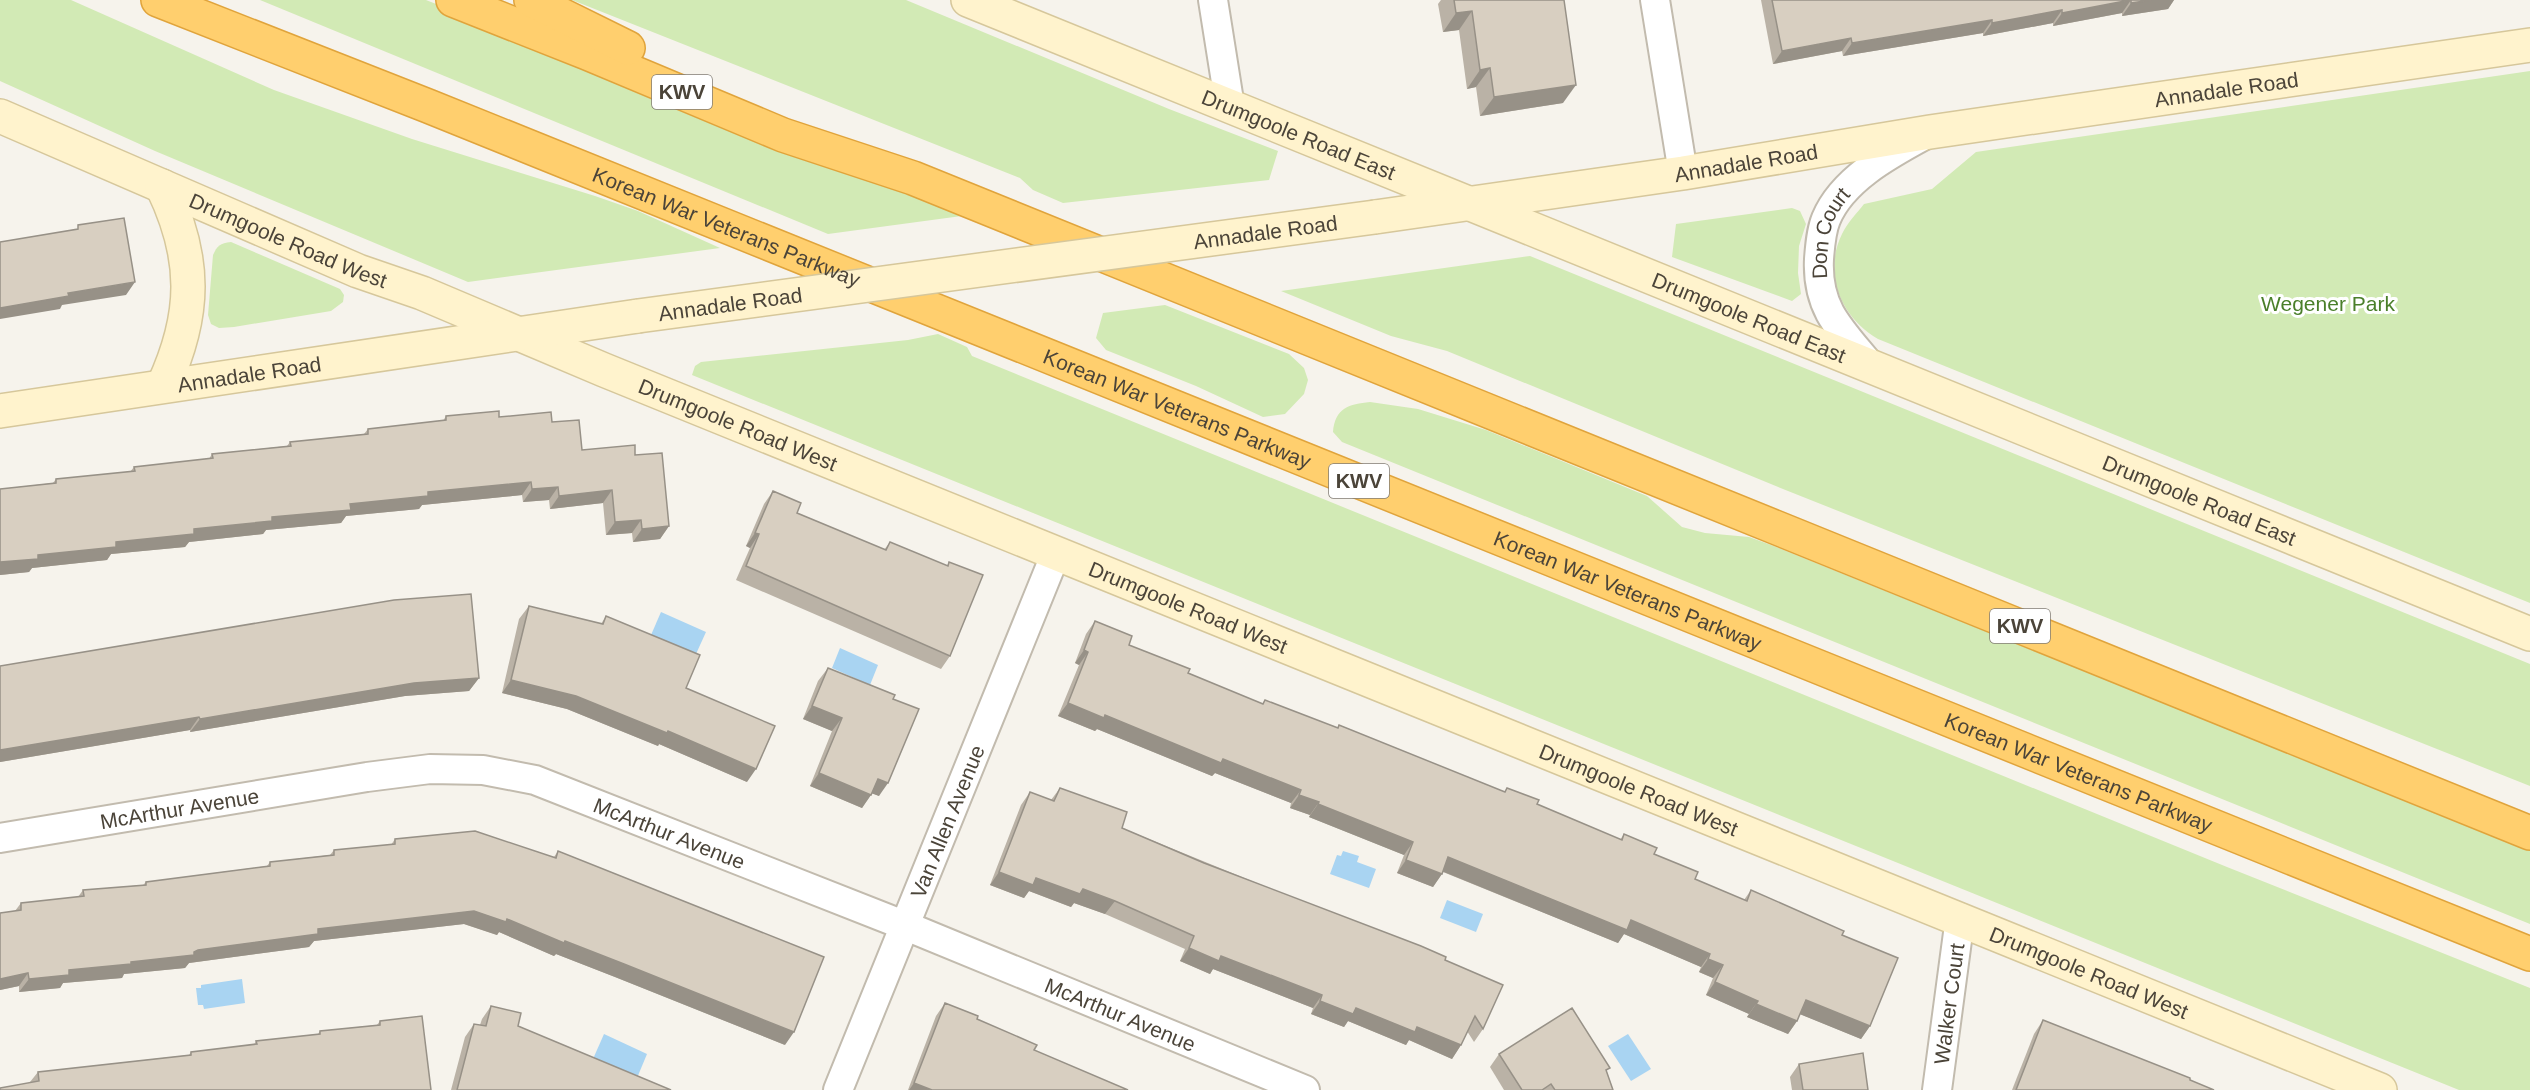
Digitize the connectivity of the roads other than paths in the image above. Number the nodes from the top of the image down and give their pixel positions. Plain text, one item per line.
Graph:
1 (158, 0) edge
2 (453, 0) edge
3 (531, 0) edge
4 (968, 0) edge
5 (1212, 0) edge
6 (1655, 0) edge
7 (2530, 45) edge
8 (1230, 107) junction
9 (0, 116) edge
10 (1930, 132) junction
11 (1683, 173) junction
12 (913, 178) junction
13 (162, 186) junction
14 (1466, 203) junction
15 (516, 333) junction
16 (1872, 368) junction
17 (163, 386) junction
18 (0, 411) edge
19 (1056, 553) junction
20 (2530, 634) edge
21 (2530, 833) edge
22 (0, 837) edge
23 (1960, 918) junction
24 (906, 926) junction
25 (2530, 954) edge
26 (838, 1090) edge
27 (1305, 1090) edge
28 (1937, 1090) edge
29 (2380, 1090) edge

1 - 25 highway, Korean War Veterans Parkway / KWV
2 - 12 highway, KWV
3 - 12 highway
4 - 8 main road, Drumgoole Road East
5 - 8 street
6 - 11 street
7 - 10 main road, Annadale Road
8 - 14 main road, Drumgoole Road East
9 - 13 main road, Drumgoole Road West
10 - 11 main road, Annadale Road
10 - 16 street, Don Court
11 - 14 main road, Annadale Road
12 - 21 highway, KWV
13 - 15 main road, Drumgoole Road West
13 - 17 main road
14 - 15 main road, Annadale Road, bridge
14 - 16 main road, Drumgoole Road East
15 - 17 main road, Annadale Road
15 - 19 main road, Drumgoole Road West
16 - 20 main road, Drumgoole Road East
17 - 18 main road, Annadale Road
19 - 23 main road, Drumgoole Road West
19 - 24 street, Van Allen Avenue
22 - 24 street, McArthur Avenue
23 - 28 street, Walker Court
23 - 29 main road, Drumgoole Road West
24 - 26 street, Van Allen Avenue
24 - 27 street, McArthur Avenue

